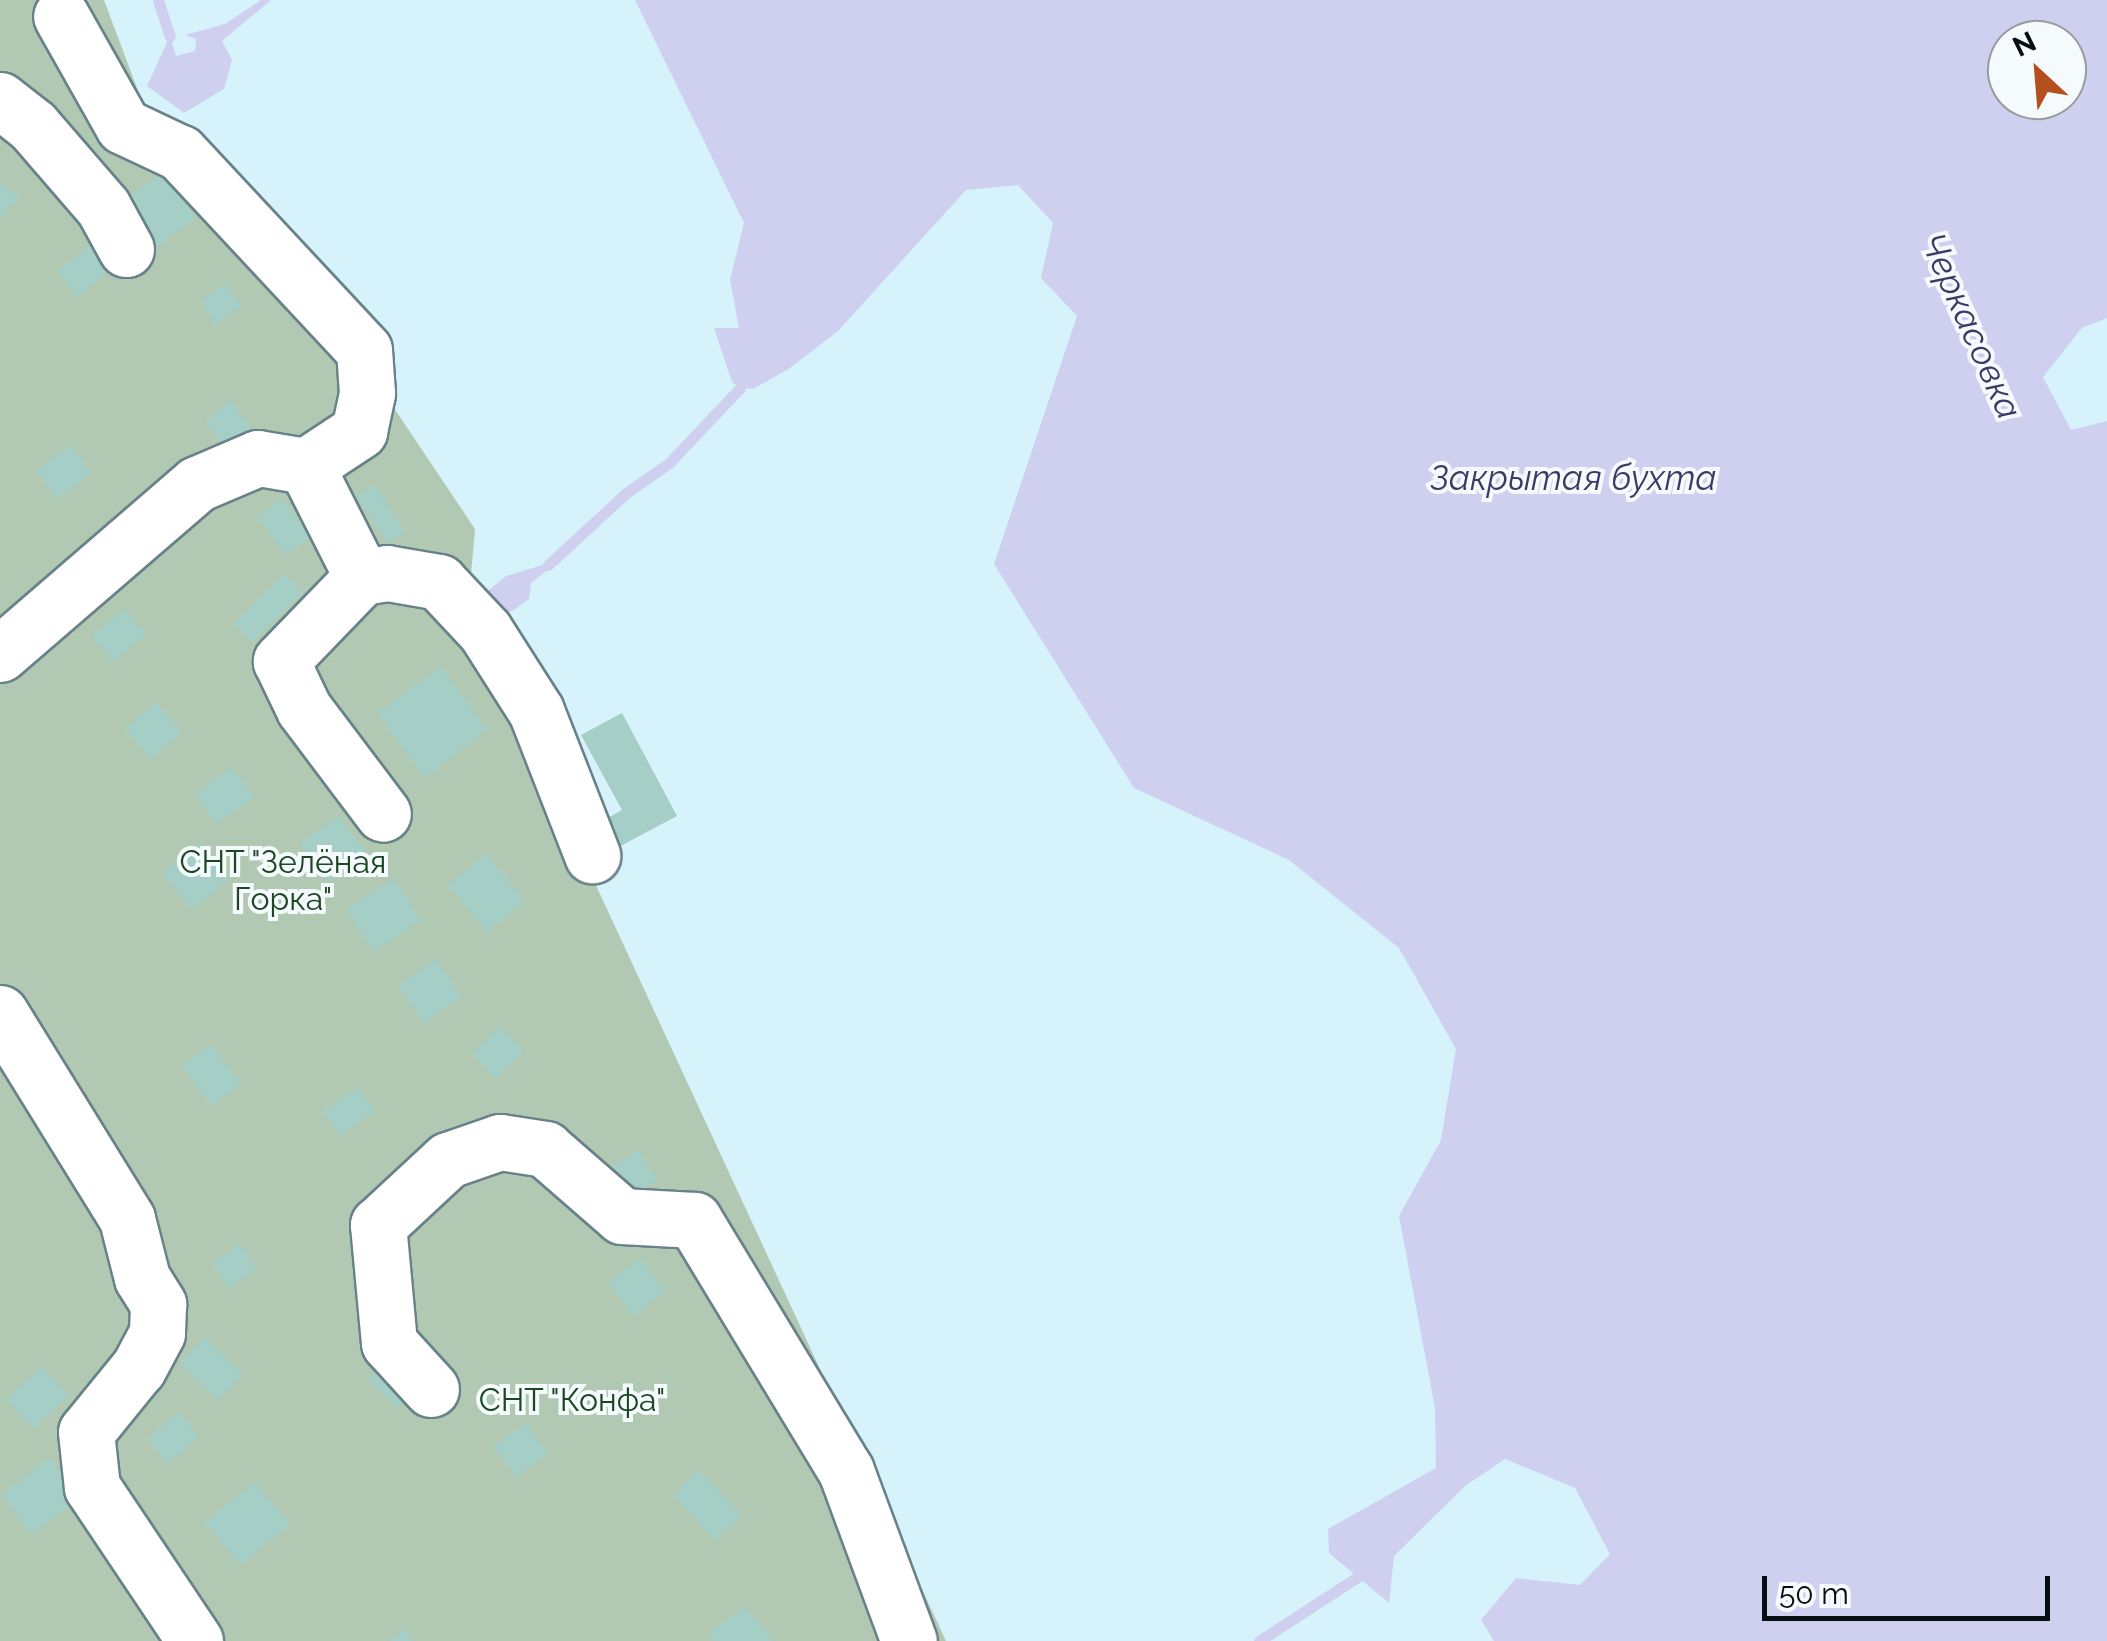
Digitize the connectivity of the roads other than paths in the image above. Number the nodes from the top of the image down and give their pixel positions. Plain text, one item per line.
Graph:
1 (61, 16) dead end
2 (6, 116) edge
3 (126, 249) dead end
4 (306, 466) junction
5 (362, 577) junction
6 (0, 654) edge
7 (383, 814) dead end
8 (592, 856) dead end
9 (0, 1013) edge
10 (431, 1389) dead end
11 (194, 1641) edge
12 (909, 1641) edge

1 - 4 street
2 - 3 street
4 - 5 street
4 - 6 street
5 - 7 street
5 - 8 street
9 - 11 street
10 - 12 street

